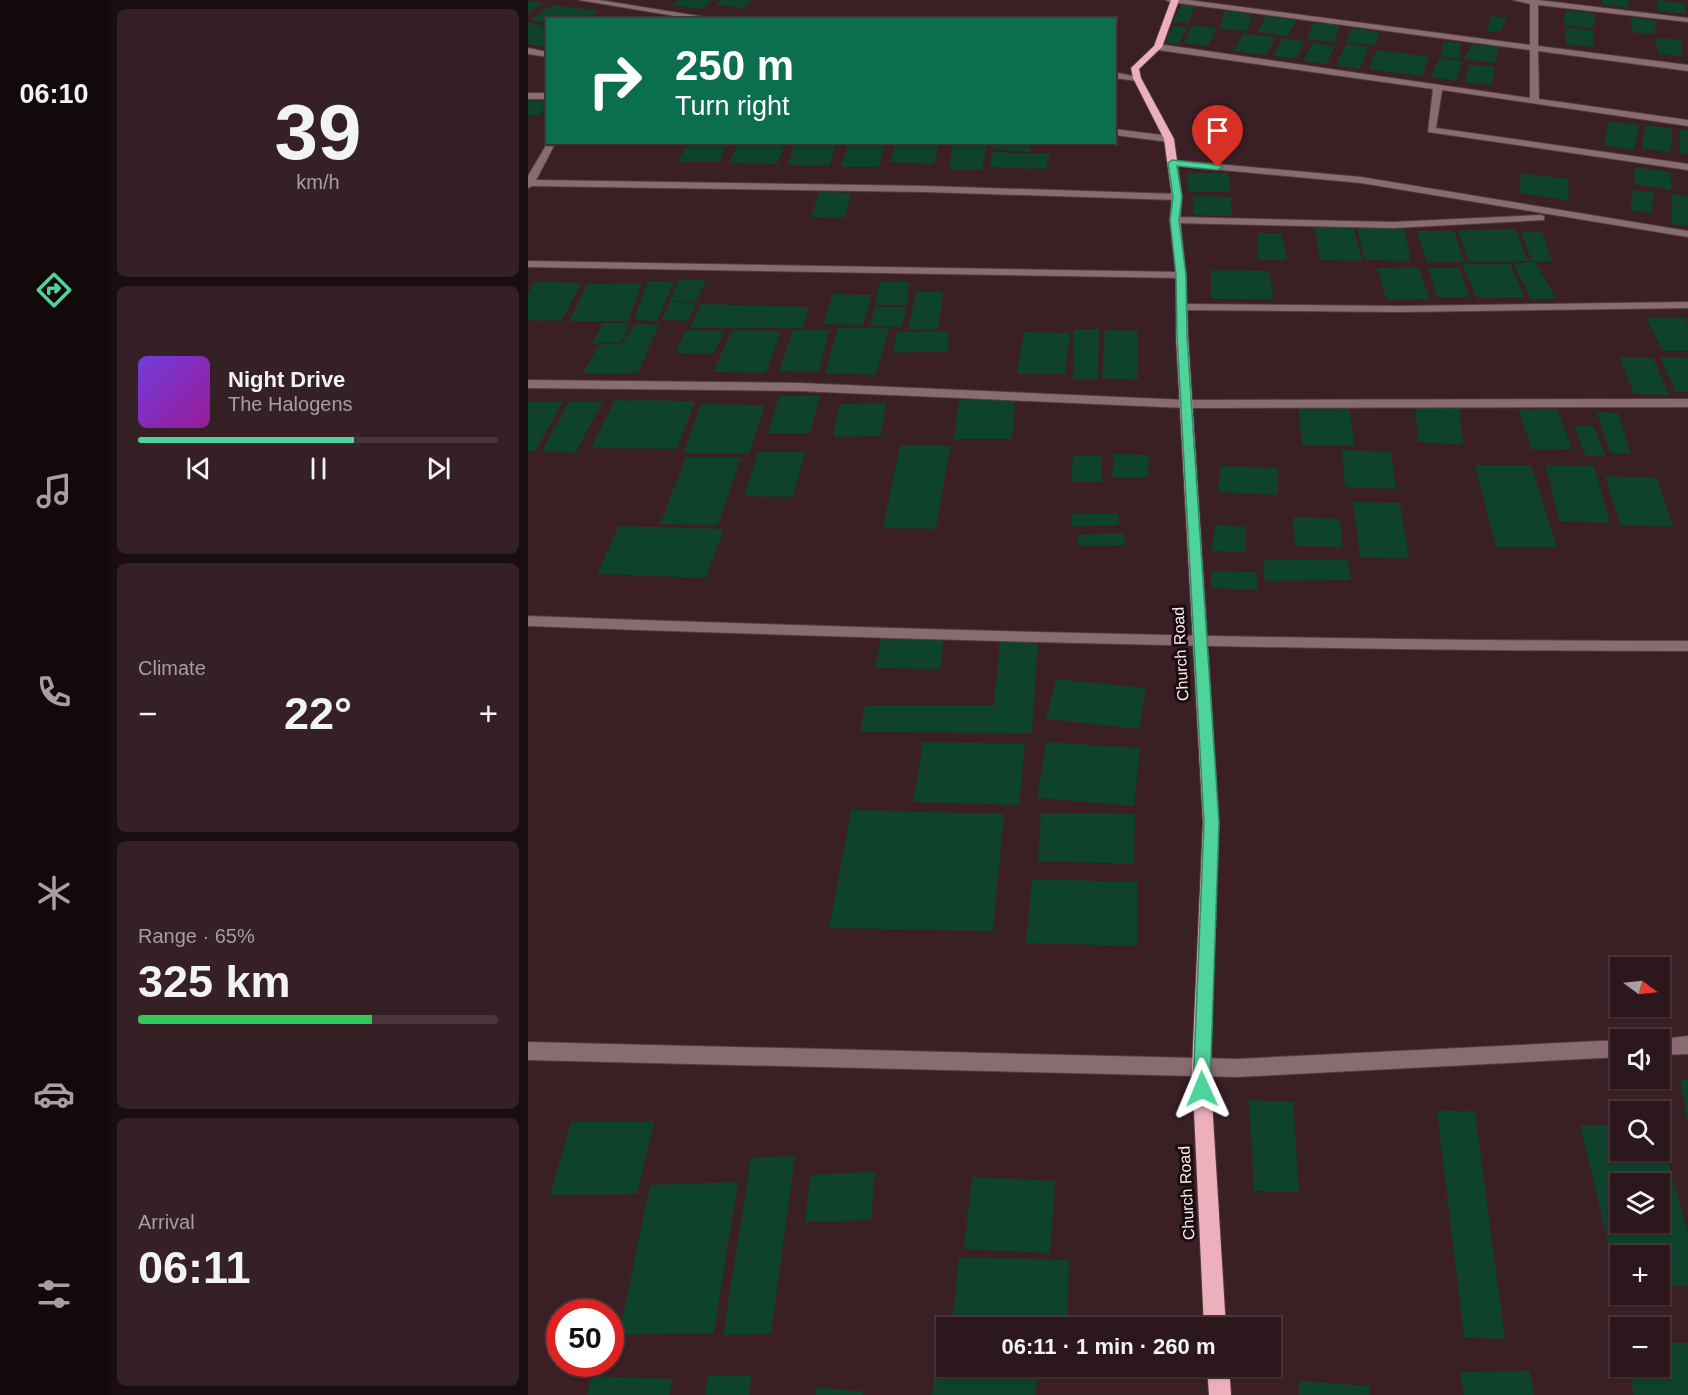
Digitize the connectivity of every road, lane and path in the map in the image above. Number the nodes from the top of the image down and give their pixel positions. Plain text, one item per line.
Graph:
1 (583, 0) edge
2 (1170, 0) edge
3 (1175, 0) edge
4 (1517, 0) edge
5 (1534, 1) edge
6 (667, 12) junction
7 (660, 18) edge
8 (706, 18) edge
9 (1688, 20) edge
10 (1158, 47) junction
11 (1534, 48) junction
12 (528, 51) edge
13 (546, 55) edge
14 (1688, 68) edge
15 (1116, 75) edge
16 (1137, 78) junction
17 (1438, 87) junction
18 (528, 96) edge
19 (546, 96) edge
20 (1534, 100) junction
21 (1688, 123) edge
22 (1116, 132) edge
23 (1169, 139) junction
24 (551, 144) edge
25 (1172, 163) junction
26 (1688, 167) edge
27 (528, 184) edge
28 (1177, 197) junction
29 (1573, 216) junction
30 (1174, 220) junction
31 (1688, 234) edge
32 (528, 264) edge
33 (1181, 275) junction
34 (1688, 305) edge
35 (1182, 307) junction
36 (528, 384) edge
37 (1688, 403) edge
38 (1186, 404) junction
39 (528, 621) edge
40 (1200, 642) junction
41 (1688, 646) edge
42 (1688, 1045) edge
43 (1670, 1046) edge
44 (1610, 1049) edge
45 (528, 1051) edge
46 (1201, 1068) junction
47 (1214, 1317) edge
48 (1219, 1377) edge
49 (1220, 1395) edge

1 - 6 street
2 - 3 street
3 - 10 main road
3 - 11 street
4 - 5 street
5 - 9 street
5 - 11 street
6 - 7 street
6 - 8 street
10 - 16 main road
10 - 17 street
11 - 14 street
11 - 20 street
12 - 13 street
15 - 16 street
16 - 23 main road, Church Road
17 - 20 street
17 - 26 street
18 - 19 street
20 - 21 street
22 - 23 street
23 - 25 main road, Church Road
24 - 27 street
25 - 28 main road, Church Road
25 - 29 street
27 - 28 street
28 - 30 main road, Church Road
29 - 30 street
29 - 31 street
30 - 33 main road, Church Road
32 - 33 street
33 - 35 main road, Church Road
34 - 35 street
35 - 38 main road, Church Road
36 - 38 street
37 - 38 street
38 - 40 main road, Church Road
39 - 40 street
40 - 41 street
40 - 46 main road, Church Road
42 - 43 street
44 - 46 street
45 - 46 street
46 - 47 main road, Church Road
48 - 49 main road

